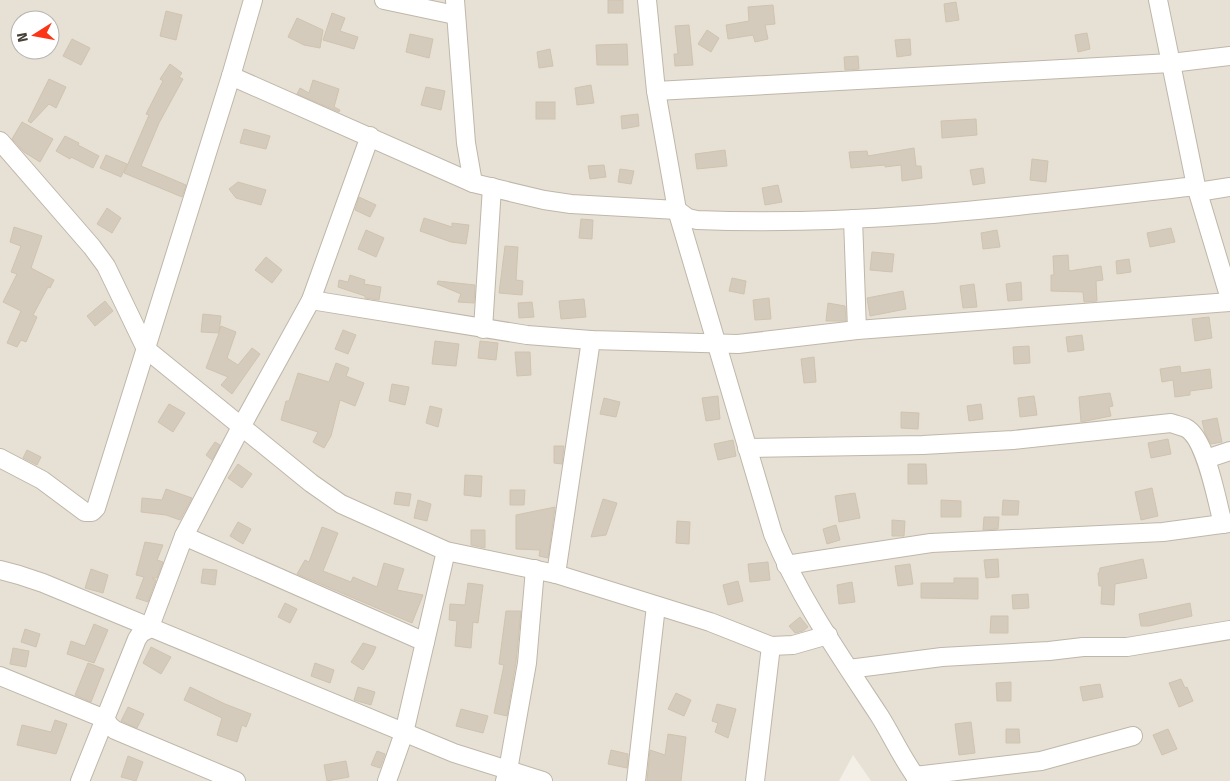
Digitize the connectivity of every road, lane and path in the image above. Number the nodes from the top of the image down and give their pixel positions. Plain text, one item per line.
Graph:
1 (252, 0) edge
2 (384, 0) edge
3 (647, 0) edge
4 (1158, 0) edge
5 (454, 7) edge
6 (1230, 56) edge
7 (1171, 63) junction
8 (231, 76) junction
9 (656, 91) junction
10 (370, 136) junction
11 (0, 141) edge
12 (473, 183) junction
13 (492, 187) junction
14 (1230, 187) edge
15 (1197, 189) junction
16 (677, 210) junction
17 (853, 220) junction
18 (311, 300) junction
19 (1230, 301) edge
20 (483, 329) junction
21 (857, 330) junction
22 (591, 340) junction
23 (715, 342) junction
24 (146, 349) junction
25 (241, 427) junction
26 (747, 448) junction
27 (1230, 451) edge
28 (0, 458) edge
29 (1206, 458) junction
30 (1226, 523) edge
31 (184, 536) junction
32 (446, 551) junction
33 (786, 565) junction
34 (535, 569) junction
35 (0, 570) edge
36 (556, 574) junction
37 (656, 606) junction
38 (149, 628) junction
39 (1230, 630) edge
40 (828, 635) junction
41 (425, 642) junction
42 (771, 646) junction
43 (849, 669) junction
44 (0, 676) edge
45 (105, 719) junction
46 (404, 733) junction
47 (1133, 736) dead end
48 (506, 776) edge
49 (917, 778) edge
50 (80, 781) edge
51 (236, 781) edge
52 (387, 781) edge
53 (543, 781) edge
54 (636, 781) edge
55 (755, 781) edge

1 - 8 street
2 - 5 street
3 - 9 street
4 - 7 street
5 - 12 street
6 - 7 street
7 - 9 street
7 - 15 street
8 - 10 street
8 - 24 street
9 - 16 street
10 - 12 street
10 - 18 street
11 - 24 street
12 - 13 street
13 - 16 street
13 - 20 street
14 - 15 street
15 - 17 street
15 - 19 street
16 - 17 street
16 - 23 street
17 - 21 street
18 - 20 street
18 - 25 street
19 - 21 street
20 - 22 street
21 - 23 street
22 - 23 street
22 - 36 street
23 - 26 street
24 - 25 street
24 - 28 street
25 - 31 street
25 - 32 street
26 - 29 street
26 - 33 street
27 - 29 street
29 - 30 street
30 - 33 street
31 - 38 street
31 - 41 street
32 - 34 street
32 - 41 street
33 - 40 street
34 - 36 street
34 - 48 street
35 - 38 street
36 - 37 street
37 - 42 street
37 - 54 street
38 - 45 street
38 - 46 street
39 - 43 street
40 - 42 street
40 - 43 street
41 - 46 street
42 - 55 street
43 - 49 street
44 - 45 street
45 - 50 street
45 - 51 street
46 - 48 street
46 - 52 street
47 - 49 street
48 - 53 street

